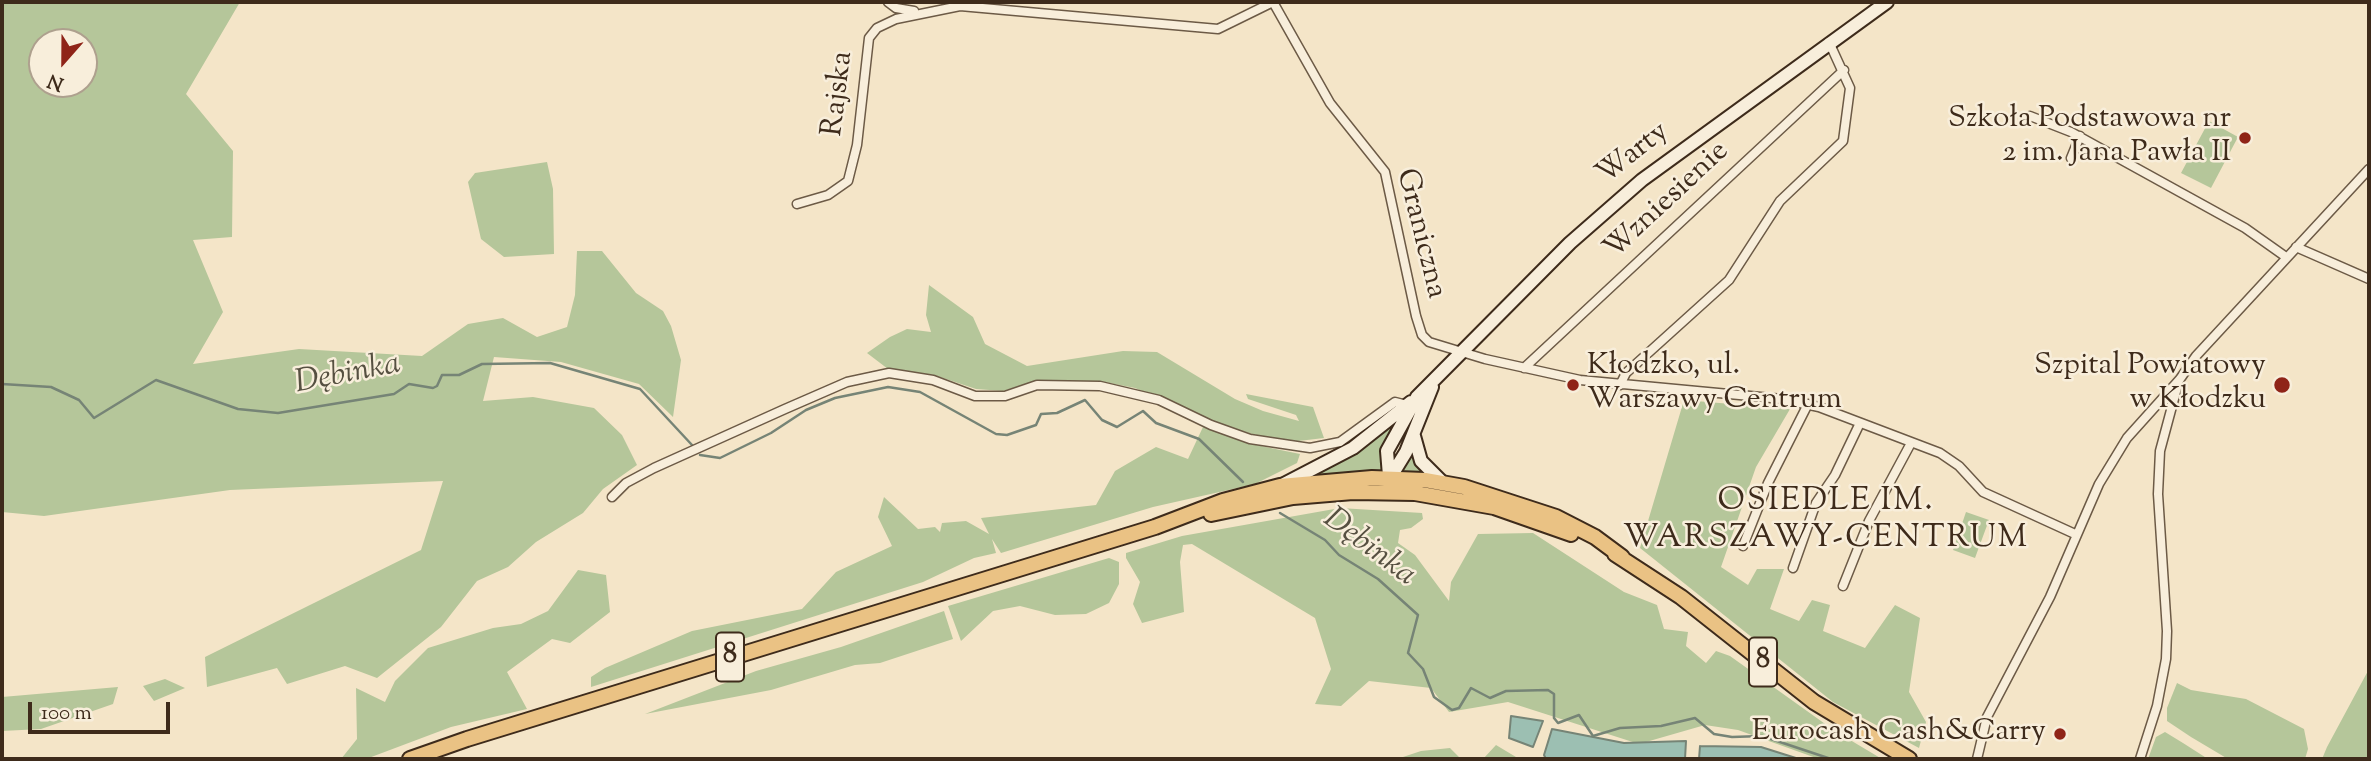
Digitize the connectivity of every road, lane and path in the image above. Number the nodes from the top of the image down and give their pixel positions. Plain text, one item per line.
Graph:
1 (888, 2) edge
2 (1273, 2) edge
3 (1887, 2) edge
4 (921, 12) junction
5 (1829, 42) junction
6 (1844, 70) junction
7 (2030, 116) dead end
8 (2080, 136) junction
9 (2071, 158) dead end
10 (2369, 169) edge
11 (797, 204) dead end
12 (2296, 247) junction
13 (2286, 257) junction
14 (2369, 279) edge
15 (1464, 352) junction
16 (1524, 368) junction
17 (1438, 378) junction
18 (2180, 379) junction
19 (1620, 386) junction
20 (1412, 401) junction
21 (1808, 404) junction
22 (2147, 413) junction
23 (2166, 421) junction
24 (1860, 423) junction
25 (1414, 433) junction
26 (1911, 443) junction
27 (1442, 482) junction
28 (1390, 485) junction
29 (1280, 486) junction
30 (612, 497) dead end
31 (1249, 499) junction
32 (1578, 532) junction
33 (2075, 534) junction
34 (1743, 547) dead end
35 (1793, 568) dead end
36 (1843, 586) dead end
37 (410, 759) edge
38 (1909, 759) edge
39 (1977, 759) edge
40 (2140, 759) edge

1 - 4 street
2 - 4 street, Rajska
2 - 15 street, Graniczna
3 - 5 main road, Warty
4 - 11 street, Rajska
5 - 6 street
5 - 15 main road, Warty
6 - 16 street, Wzniesienie
6 - 19 street
7 - 8 street
8 - 9 street
8 - 13 street
10 - 12 street
12 - 13 street
12 - 14 street
13 - 18 street
15 - 16 street
15 - 17 main road, Warty
16 - 19 street
17 - 20 main road, Warty
17 - 25 main road, Warty
18 - 22 street
18 - 23 street
19 - 21 street
20 - 28 main road, Warty
20 - 29 main road
20 - 30 street
21 - 24 street
21 - 34 street
22 - 23 street
22 - 33 street
23 - 40 street
24 - 26 street
24 - 35 street
25 - 27 main road
25 - 28 main road, Warty
26 - 33 street
26 - 36 street
27 - 28 highway, 8
27 - 32 highway, 8
28 - 29 highway, 8
28 - 31 highway, 8
28 - 32 highway, 8
29 - 31 highway, 8
31 - 37 highway, 8
32 - 38 highway, 8
33 - 39 street

